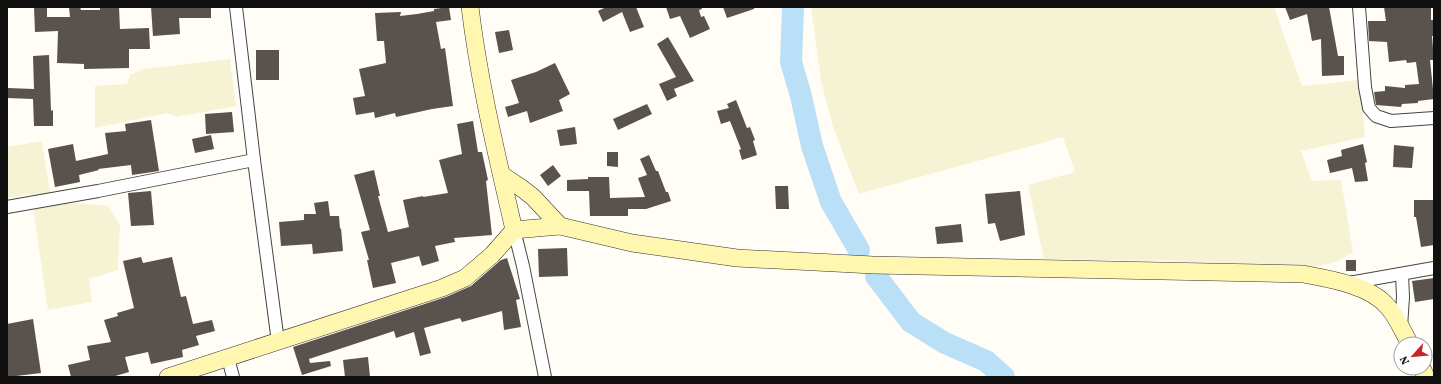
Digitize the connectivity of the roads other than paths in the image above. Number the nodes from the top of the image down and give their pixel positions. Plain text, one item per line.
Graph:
1 (236, 7) edge
2 (470, 7) edge
3 (1359, 7) edge
4 (1434, 118) edge
5 (254, 160) junction
6 (502, 176) junction
7 (7, 207) edge
8 (560, 226) junction
9 (514, 230) junction
10 (1434, 268) edge
11 (1402, 274) junction
12 (1347, 283) junction
13 (1401, 327) junction
14 (1406, 336) edge
15 (278, 342) junction
16 (228, 358) junction
17 (168, 377) edge
18 (233, 377) edge
19 (545, 377) edge

1 - 5 street
2 - 6 main road
3 - 4 street
5 - 7 street
5 - 15 street
6 - 8 main road
6 - 9 main road
8 - 9 main road
8 - 12 main road
9 - 15 main road
9 - 19 street
10 - 11 street
11 - 12 street
11 - 13 street
12 - 13 main road
13 - 14 main road
15 - 16 main road
16 - 17 main road
16 - 18 street

